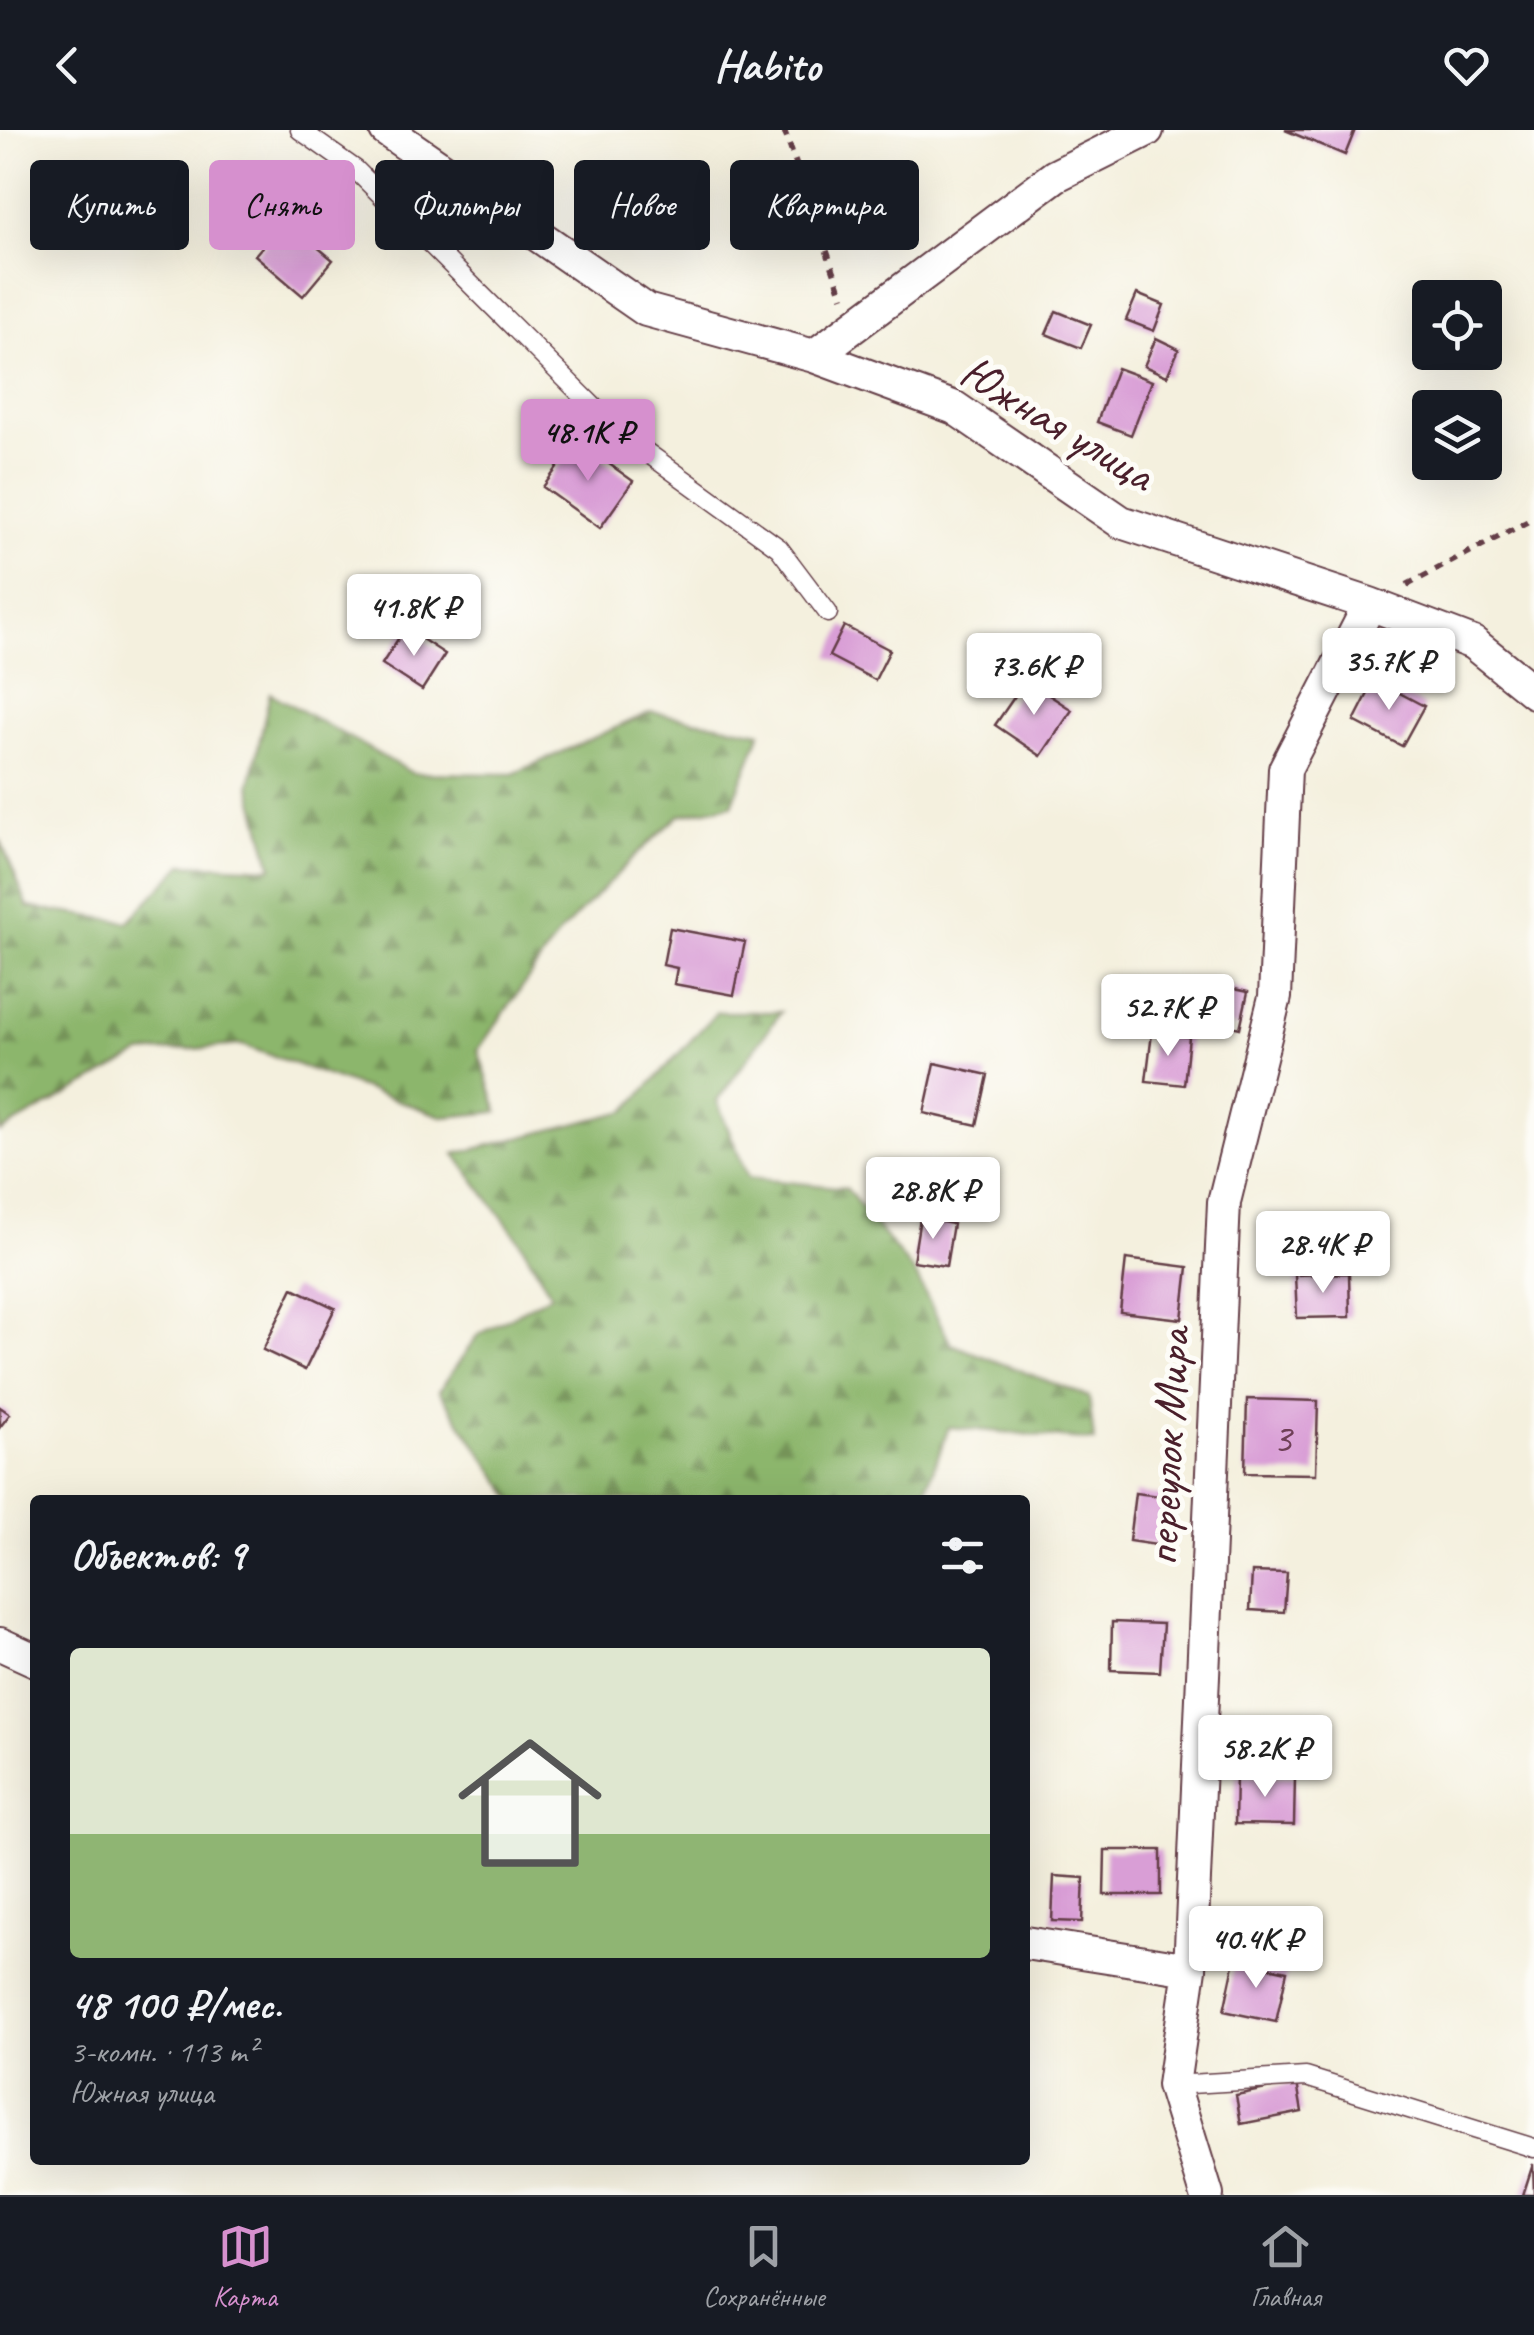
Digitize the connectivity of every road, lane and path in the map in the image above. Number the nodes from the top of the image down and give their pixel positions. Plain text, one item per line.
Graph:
1 (300, 130) edge
2 (386, 130) edge
3 (784, 130) edge
4 (1146, 130) edge
5 (853, 326) junction
6 (814, 356) junction
7 (1534, 518) edge
8 (1370, 604) junction
9 (828, 613) dead end
10 (1534, 692) edge
11 (0, 1644) edge
12 (30, 1658) edge
13 (1030, 1944) edge
14 (1190, 1969) junction
15 (1173, 2085) junction
16 (1534, 2148) edge
17 (1206, 2195) edge

1 - 9 lane
2 - 6 street, Южная улица
3 - 5 path
4 - 5 street
5 - 6 street
6 - 8 street, Южная улица
7 - 8 path
8 - 10 street, Южная улица
8 - 14 street, переулок Мира
11 - 12 street
13 - 14 street
14 - 15 street, переулок Мира
15 - 16 lane
15 - 17 street, переулок Мира

